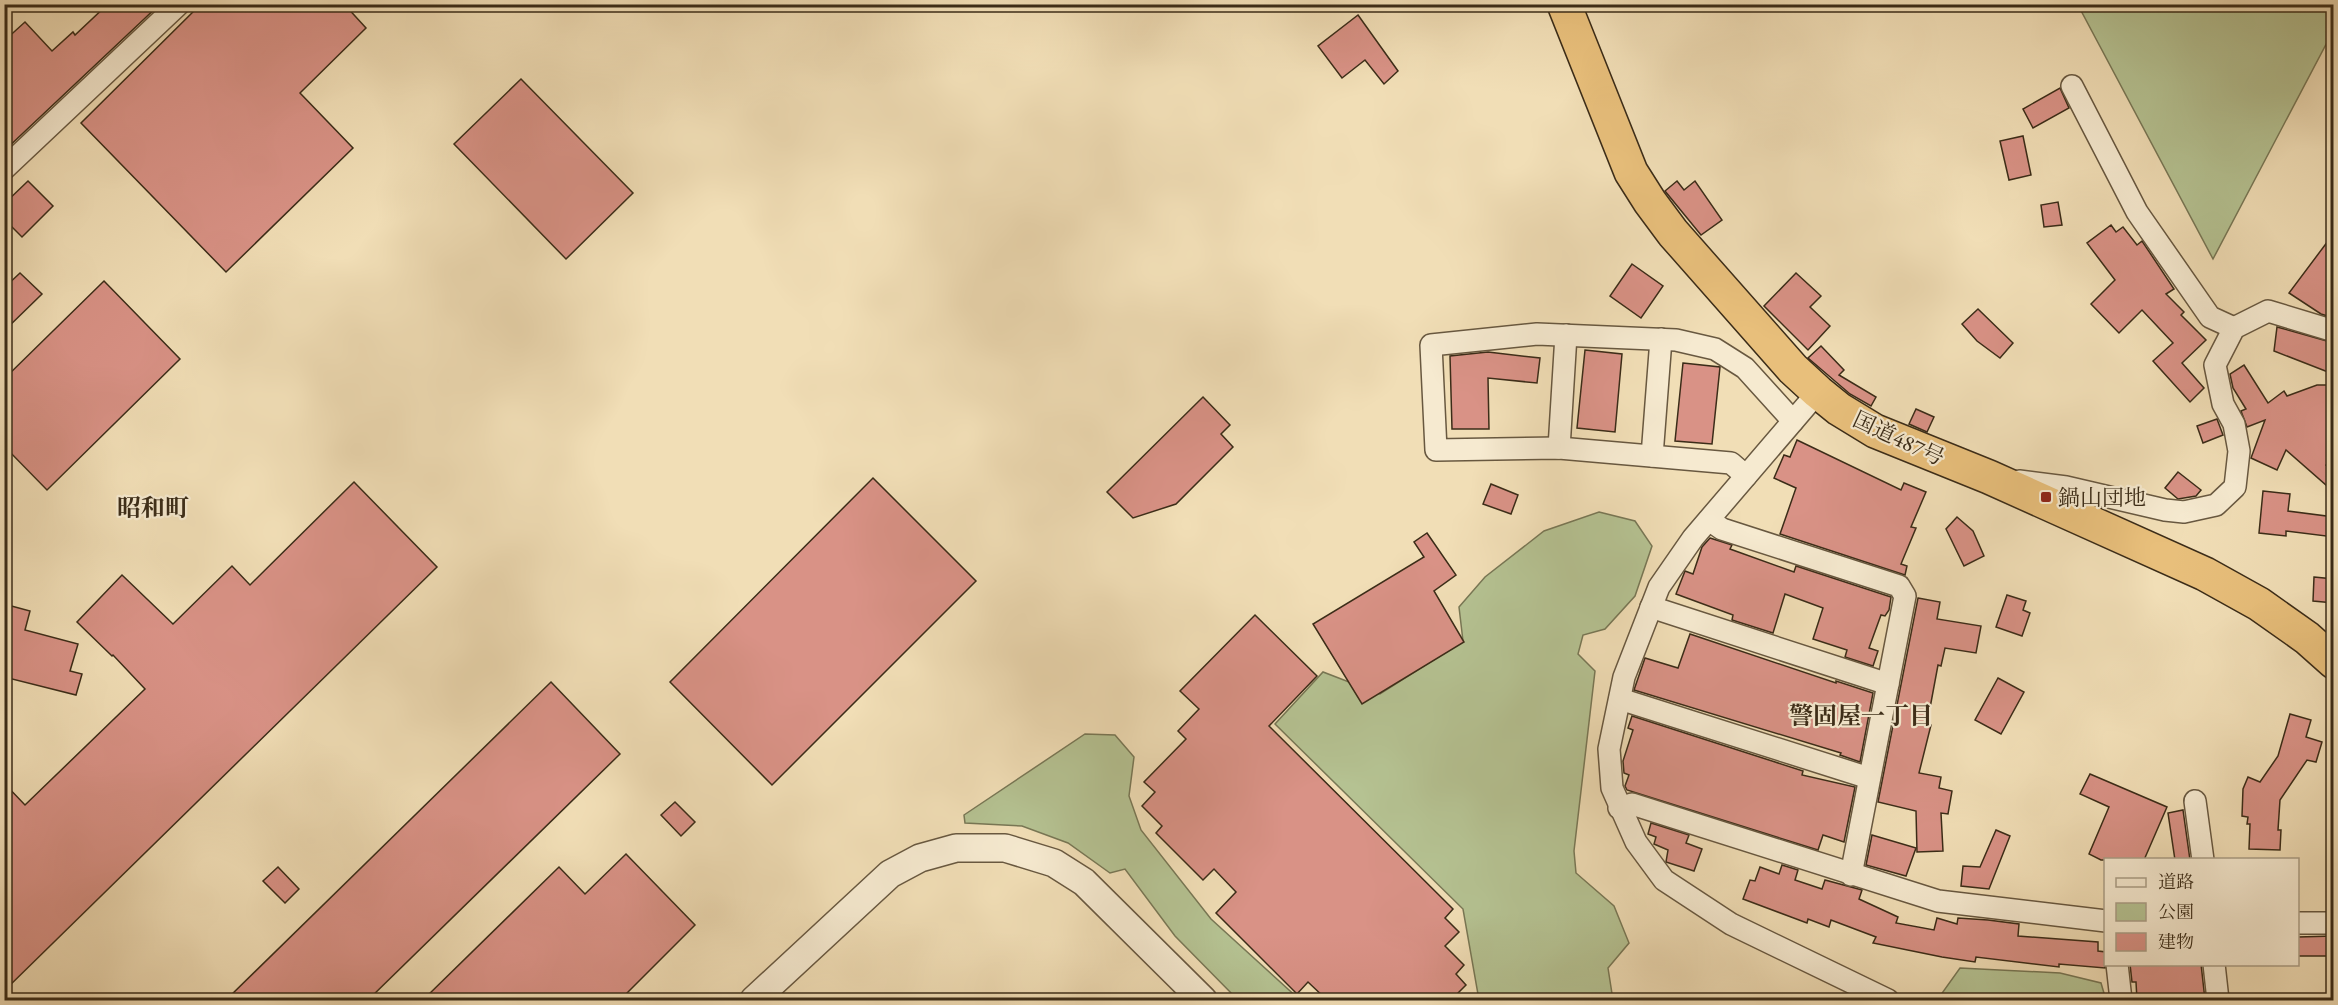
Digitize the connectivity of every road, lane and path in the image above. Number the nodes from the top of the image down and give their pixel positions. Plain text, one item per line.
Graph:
1 (179, 4) edge
2 (1563, 4) edge
3 (2072, 87) dead end
4 (4, 169) edge
5 (2234, 328) junction
6 (2334, 332) edge
7 (1566, 335) junction
8 (1662, 339) junction
9 (1818, 392) junction
10 (1793, 421) junction
11 (1559, 448) junction
12 (1652, 456) junction
13 (1746, 476) junction
14 (1989, 477) junction
15 (1709, 520) junction
16 (1651, 607) junction
17 (2334, 662) edge
18 (1888, 684) junction
19 (1620, 699) junction
20 (1869, 778) junction
21 (2195, 801) dead end
22 (1619, 808) junction
23 (2203, 858) edge
24 (1851, 875) junction
25 (2104, 921) edge
26 (2299, 923) edge
27 (2334, 923) edge
28 (2117, 966) edge
29 (2214, 966) edge
30 (754, 1000) edge
31 (1203, 1000) edge
32 (1888, 1000) edge
33 (2121, 1000) edge
34 (2218, 1000) edge

1 - 4 street
2 - 9 highway, 国道487号
3 - 5 street
5 - 6 street
5 - 14 street
7 - 8 street
7 - 11 street
7 - 11 street
8 - 10 street
8 - 12 street
9 - 10 street
9 - 14 highway, 国道487号
10 - 13 street
11 - 12 street
12 - 13 street
13 - 15 street
14 - 17 highway, 国道487号
15 - 16 street
15 - 18 street
16 - 18 street
16 - 19 street
18 - 20 street
19 - 20 street
19 - 22 street
20 - 24 street
21 - 23 street
22 - 24 street
22 - 32 street
24 - 25 street
26 - 27 street
28 - 33 street
29 - 34 street
30 - 31 street

